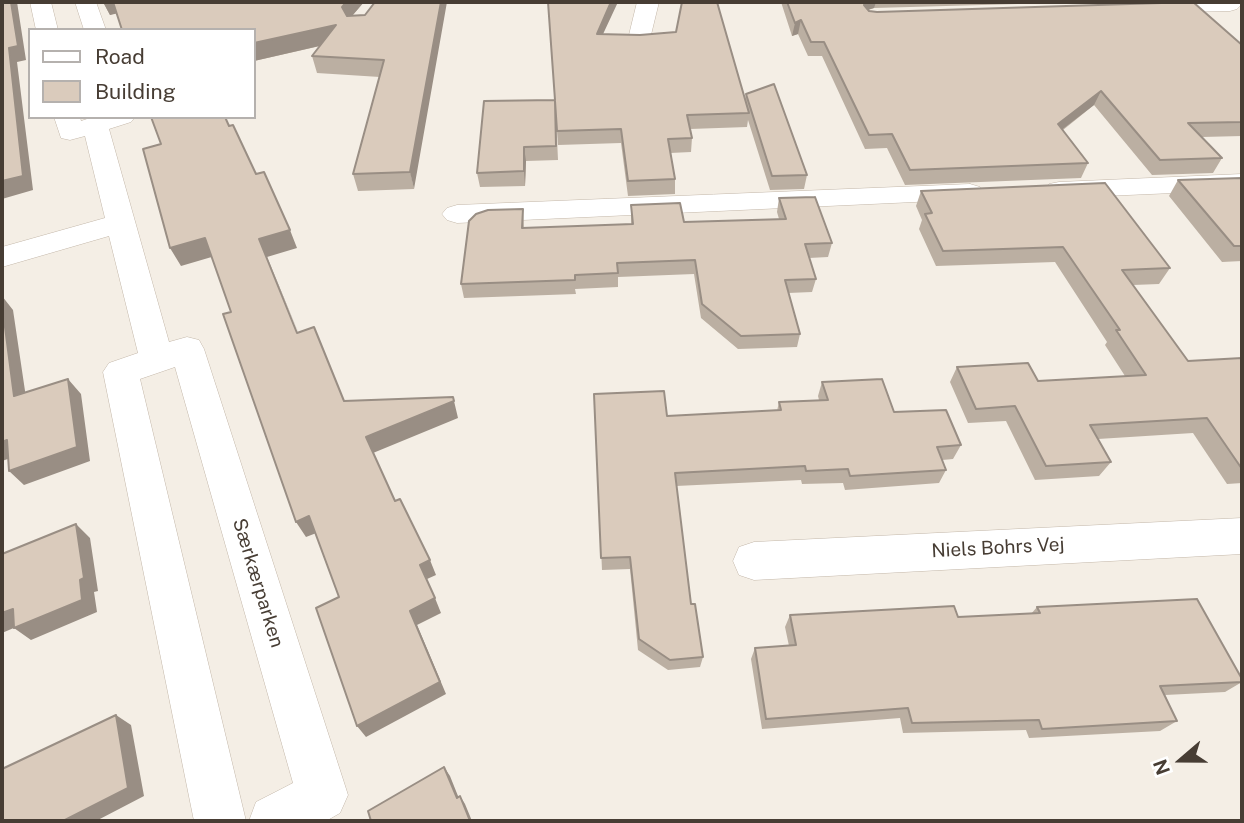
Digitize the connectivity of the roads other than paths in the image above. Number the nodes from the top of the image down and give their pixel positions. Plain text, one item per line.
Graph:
1 (41, 2) edge
2 (86, 2) edge
3 (648, 2) edge
4 (1233, 7) edge
5 (1121, 9) edge
6 (47, 28) edge
7 (94, 28) edge
8 (639, 39) edge
9 (95, 120) edge
10 (1242, 182) edge
11 (1035, 191) edge
12 (994, 192) edge
13 (457, 214) dead end
14 (120, 223) junction
15 (2, 257) edge
16 (157, 360) junction
17 (1242, 536) edge
18 (754, 561) dead end
19 (220, 821) edge
20 (275, 821) edge

1 - 6 street
2 - 7 street
3 - 8 street
4 - 5 street
9 - 14 street
10 - 11 street
12 - 13 street
14 - 15 street
14 - 16 street
16 - 19 street, Særkærparken
16 - 20 street, Særkærparken
17 - 18 street, Niels Bohrs Vej

